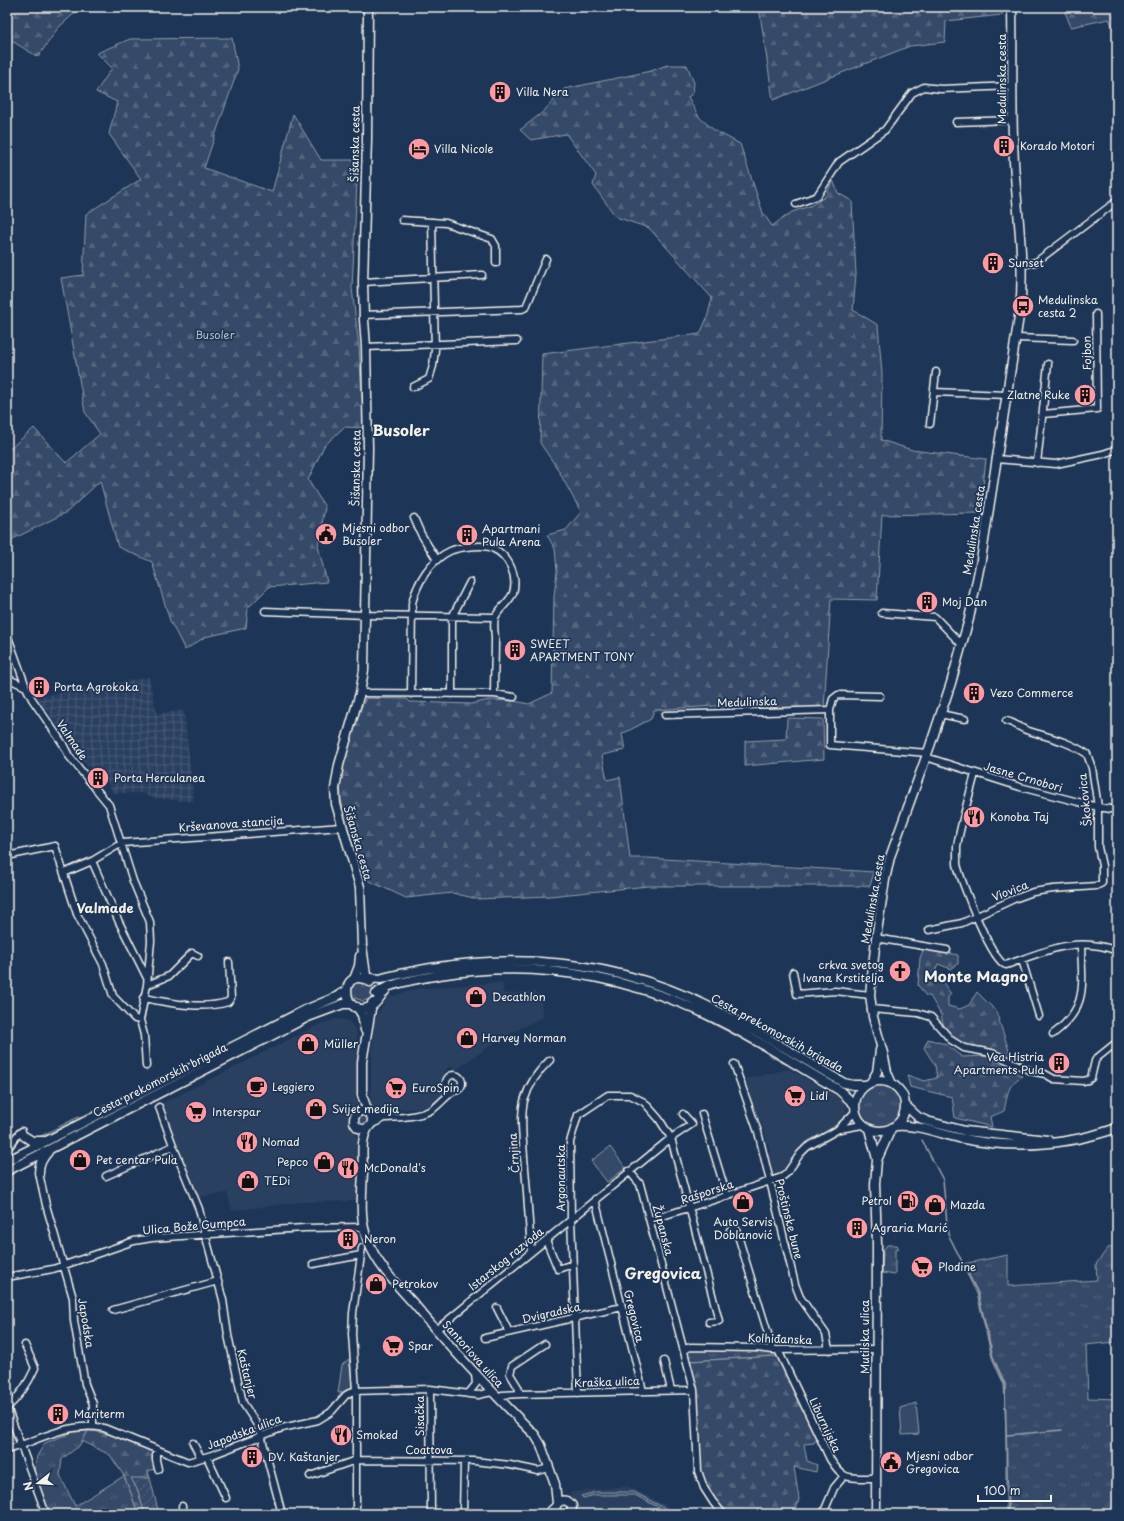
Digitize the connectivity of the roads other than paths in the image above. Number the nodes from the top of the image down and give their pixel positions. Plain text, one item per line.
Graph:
1 (368, 7) edge
2 (1012, 7) edge
3 (1013, 86) junction
4 (1012, 120) junction
5 (956, 122) dead end
6 (1117, 201) edge
7 (796, 204) dead end
8 (402, 220) dead end
9 (432, 222) junction
10 (546, 259) dead end
11 (496, 263) dead end
12 (1022, 265) junction
13 (482, 275) dead end
14 (433, 278) junction
15 (363, 282) junction
16 (434, 312) junction
17 (1096, 314) dead end
18 (364, 315) junction
19 (1017, 338) junction
20 (1073, 340) dead end
21 (517, 341) dead end
22 (435, 344) junction
23 (366, 347) junction
24 (1048, 364) dead end
25 (936, 372) dead end
26 (412, 387) dead end
27 (934, 392) junction
28 (1007, 395) junction
29 (1043, 414) junction
30 (930, 424) dead end
31 (1117, 449) edge
32 (996, 459) junction
33 (1038, 463) junction
34 (414, 518) dead end
35 (437, 560) junction
36 (470, 582) dead end
37 (266, 611) dead end
38 (882, 613) dead end
39 (365, 615) junction
40 (412, 616) junction
41 (452, 617) junction
42 (495, 617) junction
43 (7, 634) edge
44 (962, 645) junction
45 (7, 678) edge
46 (26, 687) junction
47 (360, 693) junction
48 (411, 694) junction
49 (452, 694) junction
50 (494, 694) junction
51 (880, 696) dead end
52 (514, 697) dead end
53 (830, 710) junction
54 (940, 714) junction
55 (665, 715) dead end
56 (965, 719) dead end
57 (1006, 721) dead end
58 (927, 755) junction
59 (975, 774) junction
60 (1098, 807) junction
61 (1117, 810) edge
62 (342, 827) junction
63 (122, 843) junction
64 (7, 856) edge
65 (92, 861) junction
66 (64, 873) junction
67 (1100, 884) joint
68 (976, 916) junction
69 (929, 930) dead end
70 (876, 938) junction
71 (1081, 944) junction
72 (362, 946) junction
73 (947, 950) dead end
74 (1117, 951) edge
75 (198, 956) dead end
76 (1022, 960) junction
77 (229, 962) dead end
78 (794, 972) dead end
79 (355, 977) junction
80 (147, 978) junction
81 (371, 978) junction
82 (147, 985) junction
83 (345, 988) junction
84 (870, 995) junction
85 (143, 998) junction
86 (375, 999) junction
87 (352, 1004) junction
88 (872, 1009) junction
89 (1039, 1016) dead end
90 (140, 1020) junction
91 (366, 1034) junction
92 (1053, 1034) dead end
93 (880, 1042) junction
94 (1117, 1042) edge
95 (550, 1060) dead end
96 (734, 1064) dead end
97 (146, 1066) dead end
98 (868, 1084) junction
99 (892, 1084) junction
100 (448, 1087) junction
101 (454, 1091) junction
102 (362, 1095) junction
103 (446, 1097) junction
104 (905, 1105) junction
105 (159, 1107) dead end
106 (855, 1109) junction
107 (357, 1113) junction
108 (370, 1114) junction
109 (683, 1114) dead end
110 (702, 1114) dead end
111 (383, 1119) junction
112 (369, 1127) junction
113 (866, 1127) junction
114 (357, 1128) junction
115 (893, 1128) junction
116 (1117, 1128) edge
117 (837, 1130) junction
118 (22, 1131) junction
119 (671, 1138) junction
120 (1062, 1142) junction
121 (51, 1143) junction
122 (363, 1144) junction
123 (173, 1146) junction
124 (7, 1148) edge
125 (11, 1159) edge
126 (877, 1160) junction
127 (10, 1170) edge
128 (629, 1171) junction
129 (39, 1173) junction
130 (106, 1176) dead end
131 (770, 1181) junction
132 (727, 1196) junction
133 (595, 1199) junction
134 (690, 1208) junction
135 (572, 1219) junction
136 (650, 1220) junction
137 (364, 1227) junction
138 (730, 1230) dead end
139 (205, 1234) junction
140 (546, 1240) junction
141 (362, 1248) dead end
142 (531, 1252) junction
143 (361, 1255) junction
144 (313, 1264) dead end
145 (573, 1264) junction
146 (64, 1266) junction
147 (7, 1277) edge
148 (218, 1281) junction
149 (622, 1306) junction
150 (497, 1308) dead end
151 (113, 1310) dead end
152 (575, 1318) junction
153 (709, 1322) dead end
154 (436, 1330) junction
155 (509, 1332) junction
156 (485, 1338) dead end
157 (545, 1344) dead end
158 (25, 1345) dead end
159 (684, 1349) junction
160 (876, 1349) junction
161 (776, 1350) junction
162 (829, 1350) junction
163 (664, 1361) dead end
164 (475, 1374) junction
165 (356, 1390) junction
166 (430, 1390) junction
167 (672, 1390) junction
168 (694, 1390) junction
169 (643, 1391) junction
170 (493, 1393) junction
171 (578, 1393) junction
172 (470, 1394) junction
173 (520, 1394) junction
174 (7, 1408) edge
175 (93, 1426) junction
176 (261, 1435) junction
177 (193, 1443) dead end
178 (21, 1445) junction
179 (156, 1449) junction
180 (7, 1450) edge
181 (204, 1458) junction
182 (356, 1460) junction
183 (430, 1460) junction
184 (464, 1460) junction
185 (550, 1468) junction
186 (158, 1469) dead end
187 (310, 1476) dead end
188 (844, 1476) junction
189 (876, 1478) junction
190 (555, 1484) junction
191 (226, 1498) dead end
192 (567, 1501) junction
193 (182, 1506) dead end
194 (556, 1508) edge
195 (46, 1514) edge
196 (183, 1514) edge
197 (282, 1514) edge
198 (356, 1514) edge
199 (431, 1514) edge
200 (463, 1514) edge
201 (546, 1514) edge
202 (571, 1514) edge
203 (723, 1514) edge
204 (823, 1514) edge
205 (876, 1514) edge

1 - 15 main road, Šišanska cesta
2 - 3 main road, Medulinska cesta
3 - 4 main road, Medulinska cesta
3 - 7 street
4 - 5 street
4 - 12 main road, Medulinska cesta
6 - 12 street
8 - 9 street
9 - 11 street
9 - 14 street
10 - 16 street
12 - 19 main road, Medulinska cesta
13 - 14 street
14 - 15 street
14 - 16 street
15 - 18 main road, Šišanska cesta
16 - 18 street
16 - 22 street
17 - 29 street, Fojbon
18 - 23 main road, Šišanska cesta
19 - 20 street
19 - 28 main road, Medulinska cesta
21 - 22 street
22 - 23 street
22 - 26 street
23 - 39 main road, Šišanska cesta
24 - 29 street
25 - 27 street
27 - 28 street
27 - 30 street
28 - 32 main road, Medulinska cesta
29 - 33 street
31 - 33 street
32 - 33 street
32 - 44 main road, Medulinska cesta
34 - 35 street
35 - 40 street
35 - 42 street
36 - 41 street
37 - 39 street
38 - 44 street
39 - 40 street
39 - 47 main road, Šišanska cesta
40 - 41 street
40 - 48 street
41 - 42 street
41 - 49 street
42 - 50 street
43 - 46 street, Valmade
44 - 54 main road, Medulinska cesta
45 - 46 street
46 - 63 street, Valmade
47 - 48 street
47 - 62 main road, Šišanska cesta
48 - 49 street
49 - 50 street
50 - 52 street
51 - 53 street
53 - 55 street, Medulinska
53 - 58 street
54 - 56 street
54 - 58 main road, Medulinska cesta
57 - 60 street, Škokovica
58 - 59 street, Jasne Crnobori
58 - 70 main road, Medulinska cesta
59 - 60 street, Jasne Crnobori
59 - 68 street
60 - 61 street, Jasne Crnobori
60 - 67 street, Škokovica
62 - 63 street, Krševanova stancija
62 - 72 main road, Šišanska cesta
63 - 65 street
63 - 80 street, Valmade
64 - 66 street
65 - 66 street
65 - 80 street, Valmade
66 - 90 street
67 - 68 street, Viovica
68 - 69 street, Viovica
68 - 76 street
70 - 73 street
70 - 84 main road, Medulinska cesta
71 - 74 street
71 - 76 street
71 - 92 street
72 - 79 main road, Šišanska cesta
72 - 81 main road, Šišanska cesta
75 - 82 street
76 - 89 street
77 - 85 street
78 - 84 street
79 - 81 main road
79 - 83 main road
80 - 82 street, Valmade
81 - 86 main road
81 - 98 main road, Cesta prekomorskih brigada
82 - 85 street, Valmade
83 - 87 main road
83 - 121 main road, Cesta prekomorskih brigada
84 - 88 main road, Medulinska cesta
85 - 90 street, Valmade
86 - 87 main road
86 - 91 main road
86 - 106 main road, Cesta prekomorskih brigada
87 - 91 main road
87 - 121 main road, Cesta prekomorskih brigada
88 - 93 main road, Medulinska cesta
88 - 94 street
90 - 97 street, Valmade
91 - 102 main road
93 - 98 main road
93 - 99 main road
95 - 142 street, Črnjina
96 - 131 street, Proštinske bune
98 - 99 main road
98 - 106 main road
99 - 104 main road
100 - 101 street
100 - 101 street
100 - 103 street
101 - 103 street
102 - 107 main road
102 - 108 main road
103 - 111 street
104 - 115 main road
104 - 120 main road
105 - 123 street, Kaštanjer
106 - 113 main road
106 - 117 street
107 - 108 main road
107 - 114 main road
108 - 111 street
108 - 112 main road
109 - 119 street, Istarskog razvoda
110 - 132 street
111 - 112 street
112 - 114 main road
112 - 122 main road
113 - 115 main road
113 - 117 street
113 - 126 main road, Mutilska ulica
114 - 122 main road
115 - 120 main road
115 - 126 main road, Mutilska ulica
116 - 120 main road
117 - 131 street, Rašporska
118 - 121 main road
118 - 124 street
118 - 125 main road
119 - 128 street, Istarskog razvoda
119 - 134 street, Argonautska
119 - 135 street, Argonautska
121 - 125 main road, Cesta prekomorskih brigada
121 - 127 main road, Cesta prekomorskih brigada
121 - 129 main road
122 - 137 main road, Santoriova ulica
123 - 130 street
123 - 139 street, Kaštanjer
126 - 160 main road, Mutilska ulica
127 - 129 main road
128 - 133 street, Istarskog razvoda
128 - 136 street, Županska
129 - 146 street, Japodska
131 - 132 street, Rašporska
131 - 162 street, Proštinske bune
132 - 134 street, Rašporska
133 - 135 street, Istarskog razvoda
133 - 149 street, Gregovica
134 - 136 street, Rašporska
134 - 153 street, Argonautska
135 - 140 street, Istarskog razvoda
135 - 145 street, Argonautska
136 - 159 street, Županska
137 - 139 street, Ulica Bože Gumpca
137 - 154 main road, Santoriova ulica
138 - 161 street, Liburnijska
139 - 146 street, Ulica Bože Gumpca
139 - 148 street, Kaštanjer
140 - 142 street, Istarskog razvoda
140 - 145 street
141 - 143 street
142 - 154 street, Istarskog razvoda
143 - 144 street
143 - 165 street
145 - 152 street, Argonautska
146 - 147 street, Ulica Bože Gumpca
146 - 175 street, Japodska
148 - 151 street
148 - 176 street, Kaštanjer
149 - 152 street, Dvigradska
149 - 169 street, Gregovica
150 - 155 street
152 - 155 street, Dvigradska
152 - 171 street, Argonautska
154 - 164 main road, Santoriova ulica
155 - 156 street, Dvigradska
157 - 173 street
158 - 174 street
159 - 161 street, Kolhiđanska
159 - 168 street, Županska
160 - 162 street, Kolhiđanska
160 - 189 main road, Mutilska ulica
161 - 162 street, Kolhiđanska
161 - 188 street, Liburnijska
163 - 167 street
164 - 170 main road, Santoriova ulica
164 - 172 street
165 - 166 street
165 - 176 street, Japodska ulica
165 - 182 street
166 - 172 street
166 - 183 street, Sisačka
167 - 168 street, Kraška ulica
167 - 169 street, Kraška ulica
168 - 203 street, Županska
169 - 171 street, Kraška ulica
170 - 172 street
170 - 173 street, Kraška ulica
170 - 185 main road, Santoriova ulica
171 - 173 street, Kraška ulica
174 - 178 street
175 - 178 street, Japodska ulica
175 - 179 street, Japodska ulica
176 - 181 street, Japodska ulica
176 - 197 street, Kaštanjer
177 - 181 street
178 - 180 street, Japodska ulica
178 - 195 street
179 - 181 street, Japodska ulica
179 - 186 street
181 - 191 street
182 - 183 street, Coattova
182 - 187 street, Coattova
182 - 198 street
183 - 184 street, Coattova
183 - 199 street, Sisačka
184 - 185 street, Coattova
184 - 200 street
185 - 190 main road, Santoriova ulica
188 - 189 street
188 - 204 street
189 - 205 main road, Mutilska ulica
190 - 192 main road, Santoriova ulica
190 - 194 main road, Santoriova ulica
192 - 194 main road
192 - 202 main road, Santoriova ulica
193 - 196 street
194 - 201 street

